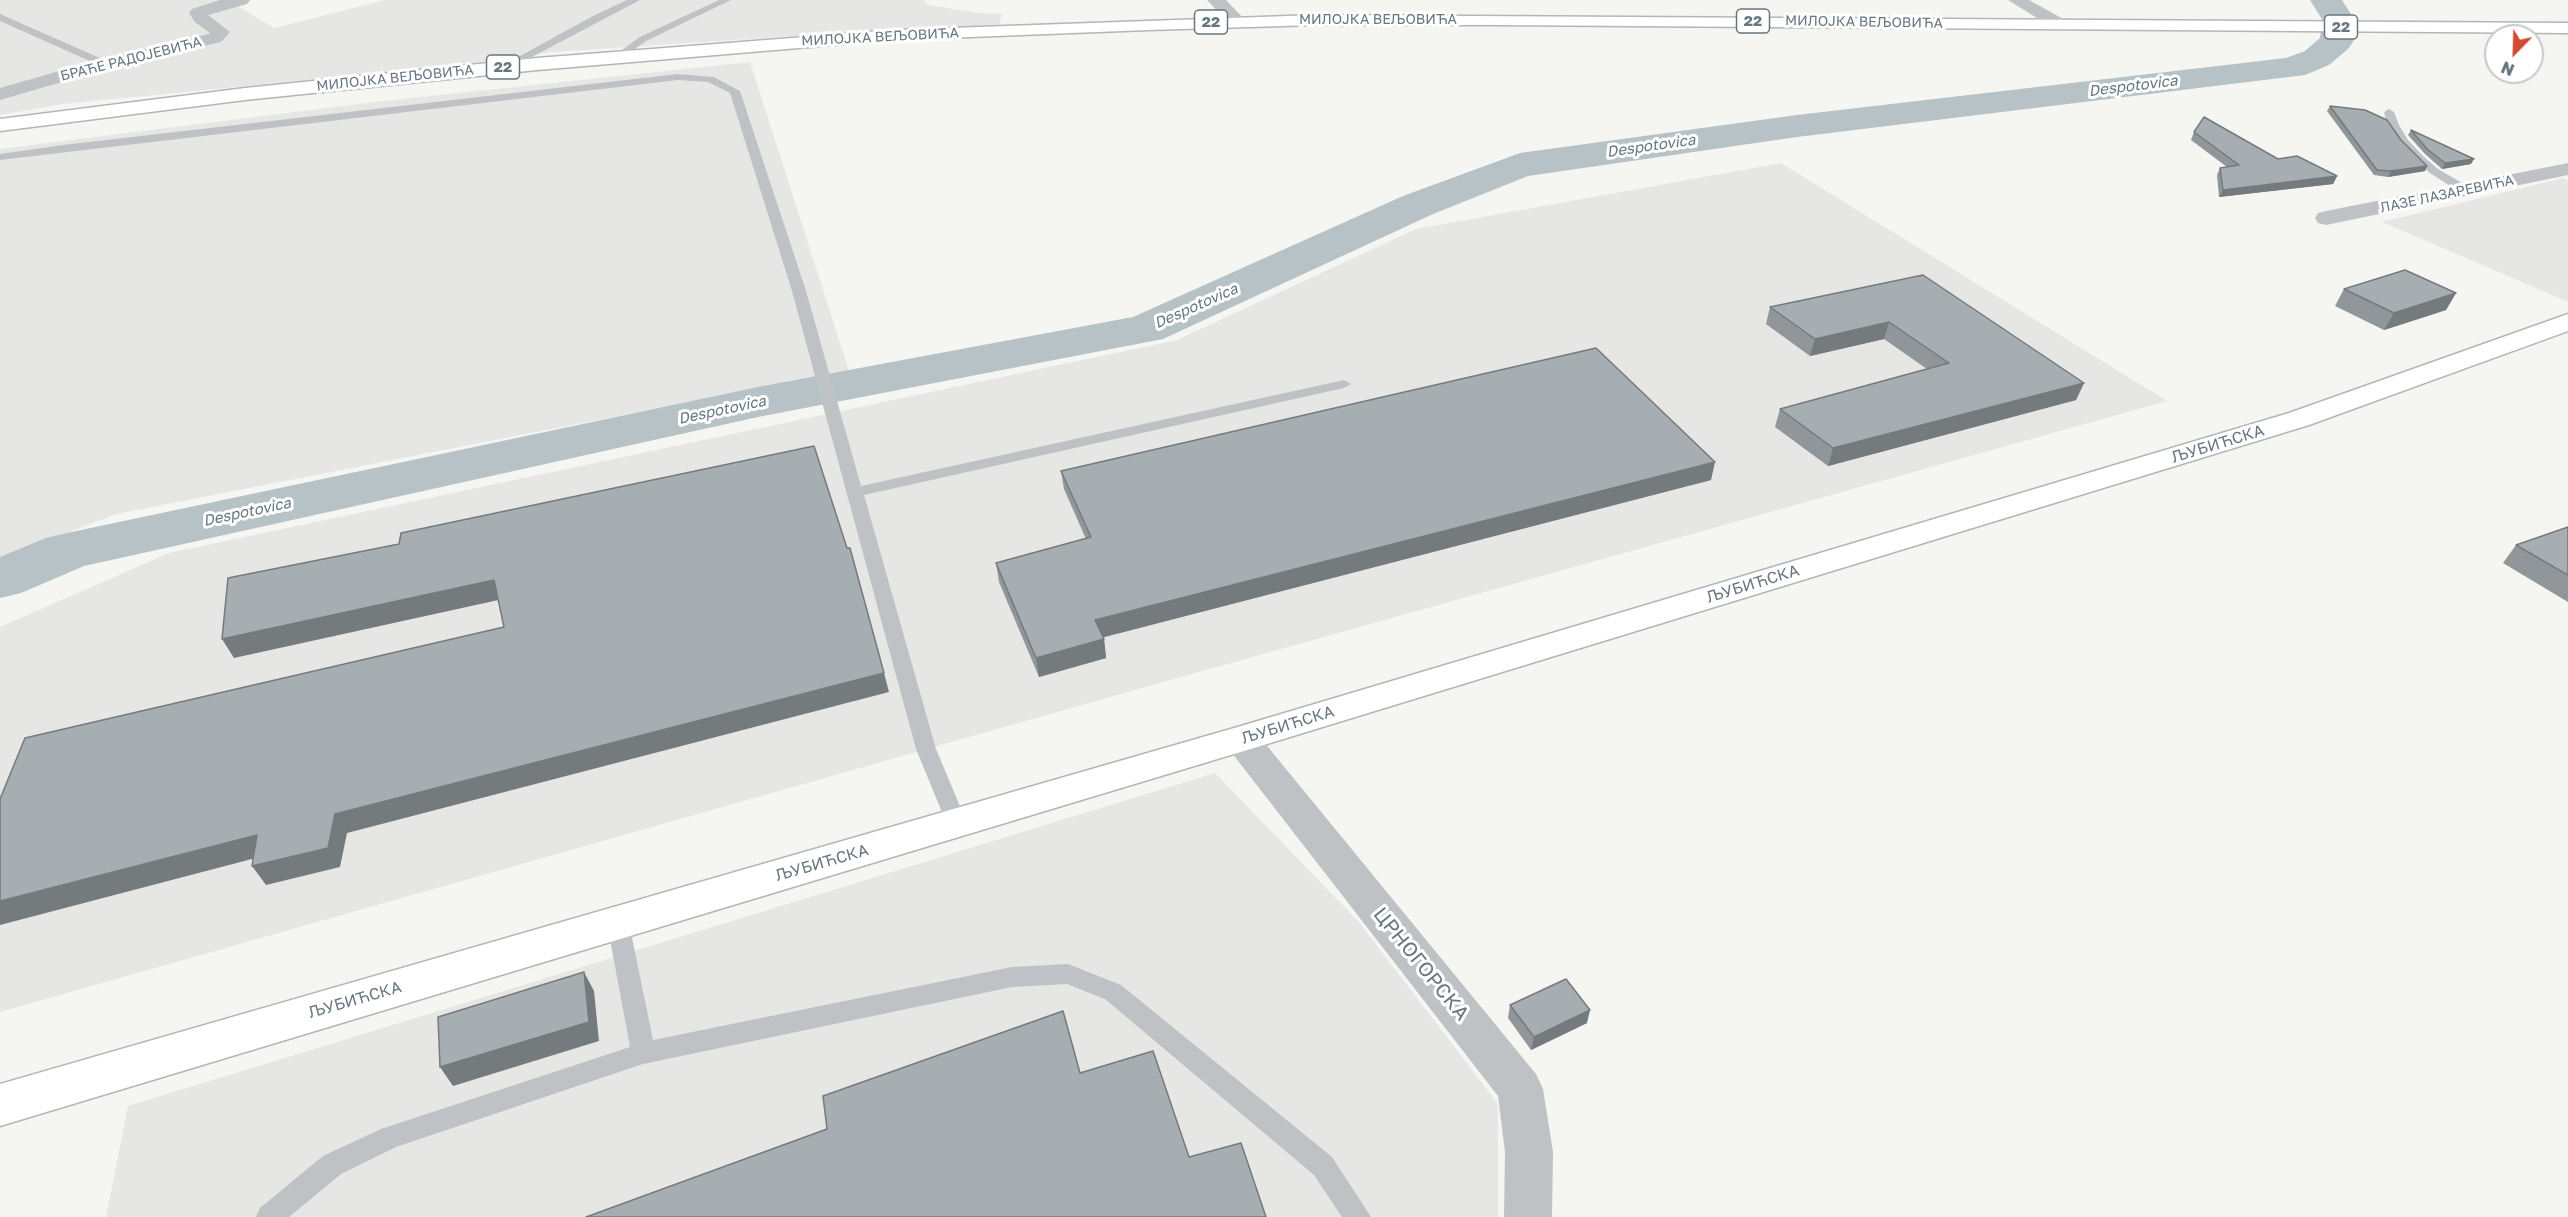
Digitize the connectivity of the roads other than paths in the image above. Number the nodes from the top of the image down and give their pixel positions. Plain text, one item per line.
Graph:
1 (241, 0) edge
2 (635, 0) edge
3 (726, 0) edge
4 (1216, 0) edge
5 (2017, 0) edge
6 (0, 17) edge
7 (1237, 21) junction
8 (2059, 24) junction
9 (2568, 28) edge
10 (617, 57) junction
11 (105, 64) junction
12 (505, 67) junction
13 (0, 94) edge
14 (2389, 112) dead end
15 (0, 125) edge
16 (0, 157) edge
17 (2566, 171) edge
18 (2465, 190) junction
19 (2326, 218) dead end
20 (2568, 322) edge
21 (1344, 384) dead end
22 (855, 492) junction
23 (1241, 739) junction
24 (956, 823) junction
25 (618, 923) junction
26 (644, 1053) junction
27 (0, 1105) edge
28 (269, 1217) edge
29 (1358, 1217) edge
30 (1528, 1217) edge

1 - 11 street, БРАЋЕ РАДОЈЕВИЋА
2 - 12 lane
3 - 10 lane
4 - 7 street
5 - 8 street
6 - 11 lane
7 - 8 main road, МИЛОЈКА ВЕЉОВИЋА / 22
7 - 10 main road, МИЛОЈКА ВЕЉОВИЋА / 22
8 - 9 main road, МИЛОЈКА ВЕЉОВИЋА / 22
10 - 12 main road, МИЛОЈКА ВЕЉОВИЋА / 22
11 - 13 street, БРАЋЕ РАДОЈЕВИЋА
12 - 15 main road, МИЛОЈКА ВЕЉОВИЋА / 22
14 - 18 lane
16 - 22 lane
17 - 18 street, ЛАЗЕ ЛАЗАРЕВИЋА
18 - 19 street, ЛАЗЕ ЛАЗАРЕВИЋА
20 - 23 main road, ЉУБИЋСКА
21 - 22 lane
22 - 24 lane
23 - 24 main road, ЉУБИЋСКА
23 - 30 street, ЦРНОГОРСКА
24 - 25 main road, ЉУБИЋСКА
25 - 26 lane
25 - 27 main road, ЉУБИЋСКА
26 - 28 lane
26 - 29 lane

